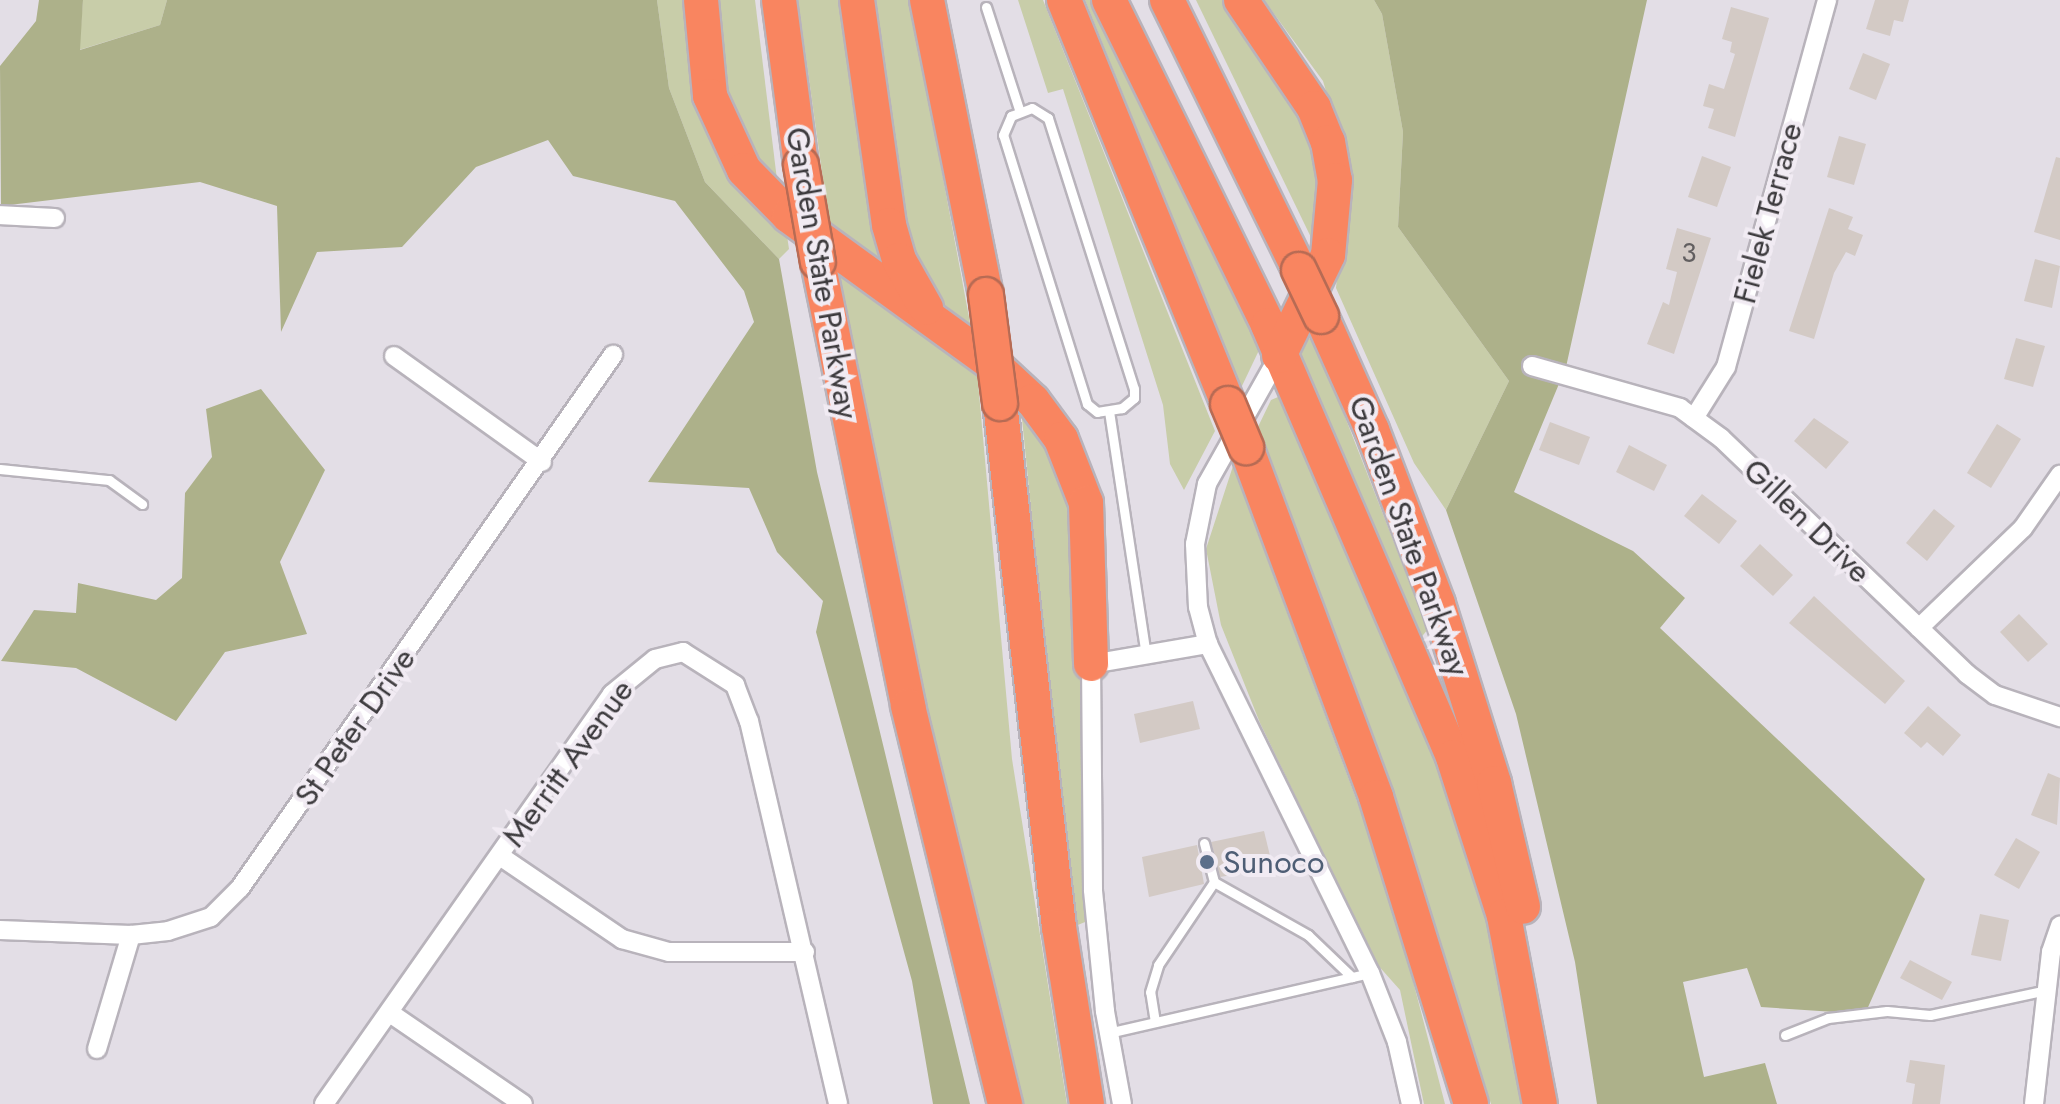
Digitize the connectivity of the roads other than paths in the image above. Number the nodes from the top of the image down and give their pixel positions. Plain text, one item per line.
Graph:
1 (701, 0) edge
2 (779, 0) edge
3 (857, 0) edge
4 (927, 0) edge
5 (1064, 0) edge
6 (1109, 0) edge
7 (1167, 0) edge
8 (1241, 0) edge
9 (1827, 0) edge
10 (986, 7) dead end
11 (1019, 109) junction
12 (0, 215) edge
13 (55, 218) dead end
14 (939, 325) junction
15 (613, 355) dead end
16 (394, 356) dead end
17 (1279, 356) junction
18 (1532, 366) dead end
19 (1109, 411) junction
20 (1694, 418) junction
21 (542, 462) junction
22 (0, 469) edge
23 (2060, 475) edge
24 (142, 504) dead end
25 (1919, 628) junction
26 (1208, 644) junction
27 (1146, 655) junction
28 (1091, 664) junction
29 (2060, 717) edge
30 (1204, 843) dead end
31 (500, 856) junction
32 (1214, 882) junction
33 (2060, 926) edge
34 (0, 930) edge
35 (131, 935) junction
36 (805, 952) junction
37 (1361, 975) junction
38 (2047, 990) junction
39 (390, 1013) junction
40 (1155, 1022) junction
41 (1108, 1033) junction
42 (1785, 1035) dead end
43 (97, 1049) dead end
44 (324, 1104) edge
45 (523, 1104) edge
46 (838, 1104) edge
47 (1005, 1104) edge
48 (1087, 1104) edge
49 (1122, 1104) edge
50 (1411, 1104) edge
51 (1471, 1104) edge
52 (1540, 1104) edge
53 (1559, 1104) edge
54 (2034, 1104) edge

1 - 14 highway
2 - 47 highway, Garden State Parkway, bridge
3 - 14 highway
4 - 48 highway, bridge
5 - 51 highway, bridge
6 - 17 highway
7 - 53 highway, Garden State Parkway, bridge
8 - 17 highway
9 - 20 street, Fielek Terrace
10 - 11 lane
11 - 19 lane
11 - 19 lane
12 - 13 street
14 - 28 highway
15 - 21 street, St Peter Drive
16 - 21 street
17 - 26 street
17 - 52 highway
18 - 20 street, Gillen Drive
19 - 27 lane
20 - 25 street, Gillen Drive
21 - 35 street, St Peter Drive
22 - 24 lane
23 - 25 street
25 - 29 street, Gillen Drive
26 - 27 street
26 - 37 street
27 - 28 street
28 - 41 street
30 - 32 lane
31 - 36 street
31 - 36 street, Merritt Avenue
31 - 39 street, Merritt Avenue
32 - 37 lane
32 - 40 lane
33 - 38 street
34 - 35 street, St Peter Drive
35 - 43 street
36 - 46 street, Merritt Avenue
37 - 40 lane
37 - 50 street
38 - 42 lane
38 - 54 street
39 - 44 street, Merritt Avenue
39 - 45 street
40 - 41 lane
41 - 49 street

